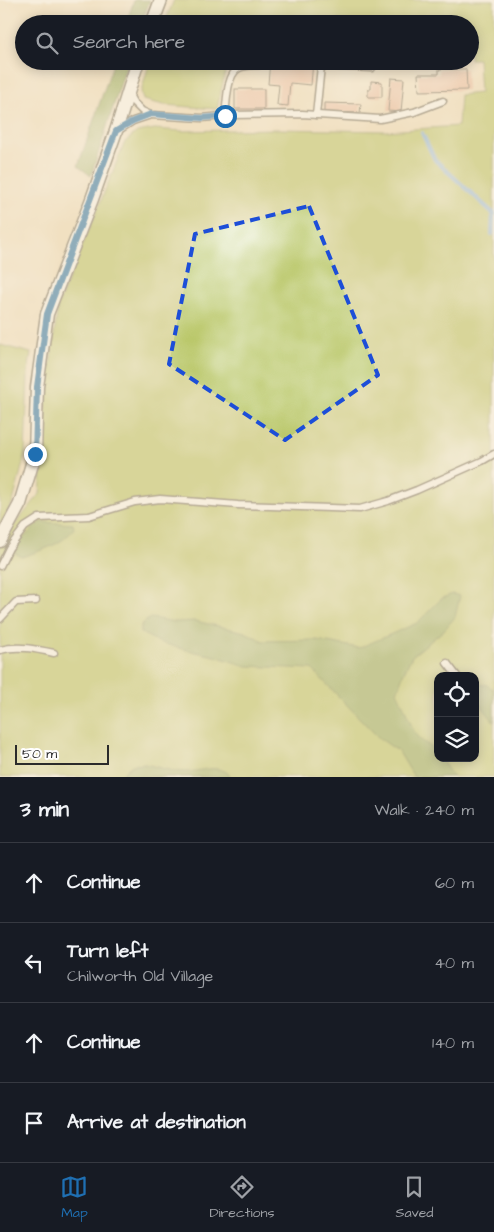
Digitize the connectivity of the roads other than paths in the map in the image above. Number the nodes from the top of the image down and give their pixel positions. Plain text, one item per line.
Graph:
1 (161, 0) edge
2 (155, 15) edge
3 (135, 70) edge
4 (237, 70) edge
5 (321, 70) edge
6 (128, 91) junction
7 (444, 101) dead end
8 (151, 114) junction
9 (316, 115) junction
10 (225, 116) junction
11 (116, 131) junction
12 (494, 454) edge
13 (0, 541) edge
14 (0, 566) edge
15 (36, 602) dead end
16 (0, 620) edge
17 (0, 650) edge
18 (54, 653) dead end
19 (447, 664) dead end
20 (454, 672) edge

1 - 2 street
3 - 6 street
4 - 10 lane
5 - 9 lane
6 - 8 lane
6 - 11 street
7 - 9 lane
8 - 10 lane
8 - 11 lane
9 - 10 lane
11 - 13 street
12 - 14 lane
15 - 16 lane
17 - 18 lane
19 - 20 lane

